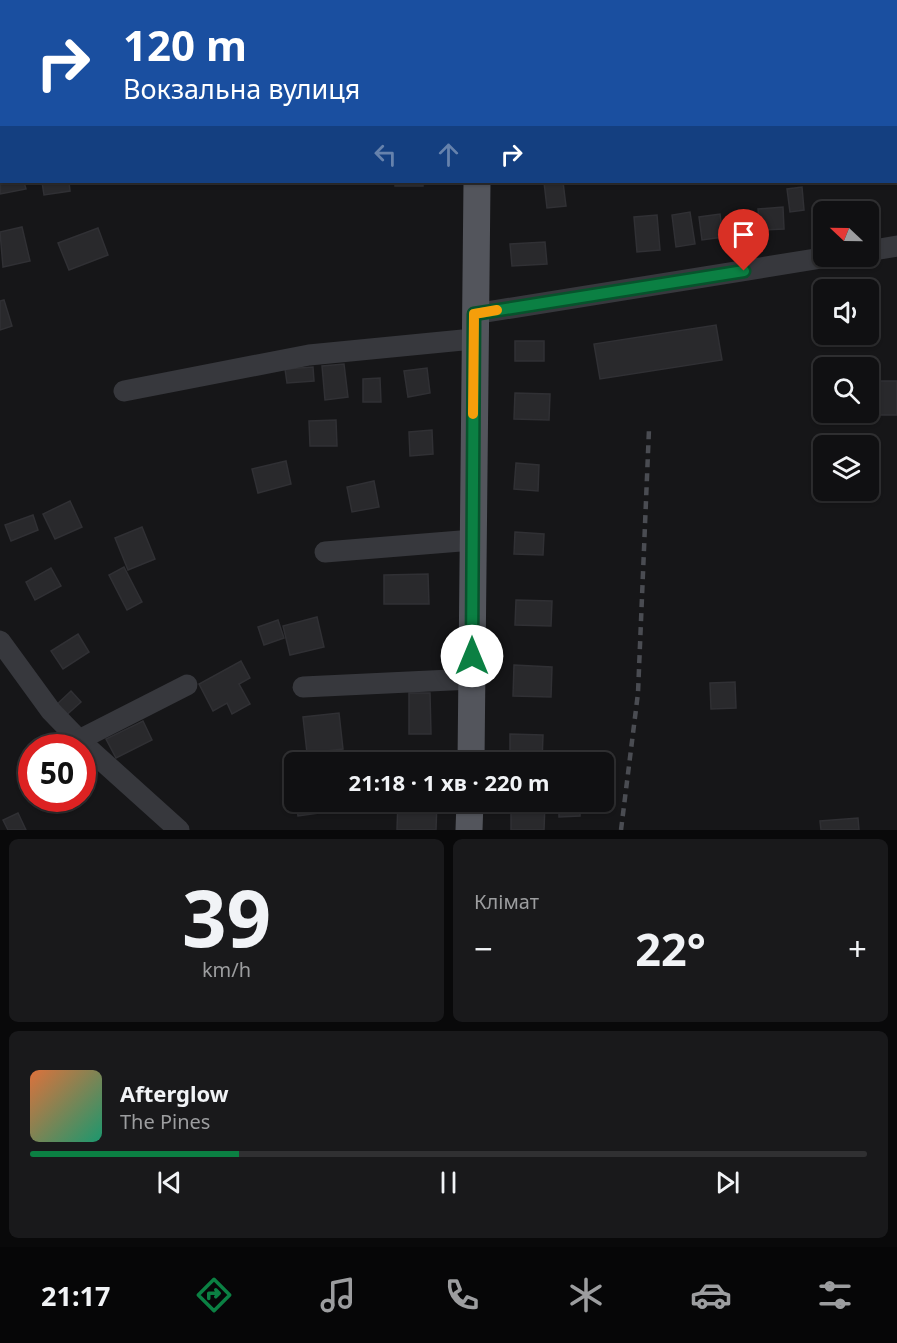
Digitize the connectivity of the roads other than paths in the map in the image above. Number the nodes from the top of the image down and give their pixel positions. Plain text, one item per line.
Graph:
1 (477, 183) edge
2 (897, 246) edge
3 (879, 249) edge
4 (813, 260) edge
5 (474, 327) junction
6 (124, 391) dead end
7 (473, 540) junction
8 (325, 552) dead end
9 (0, 641) edge
10 (472, 680) junction
11 (187, 685) dead end
12 (303, 687) dead end
13 (73, 734) edge
14 (91, 734) edge
15 (471, 752) edge
16 (96, 757) edge
17 (470, 812) edge
18 (165, 826) edge
19 (469, 830) edge

1 - 5 main road
2 - 3 street
4 - 5 street
5 - 6 street
5 - 7 main road
7 - 8 street
7 - 10 main road
9 - 13 street
10 - 12 street
10 - 15 main road
11 - 14 street
16 - 18 street
17 - 19 main road

